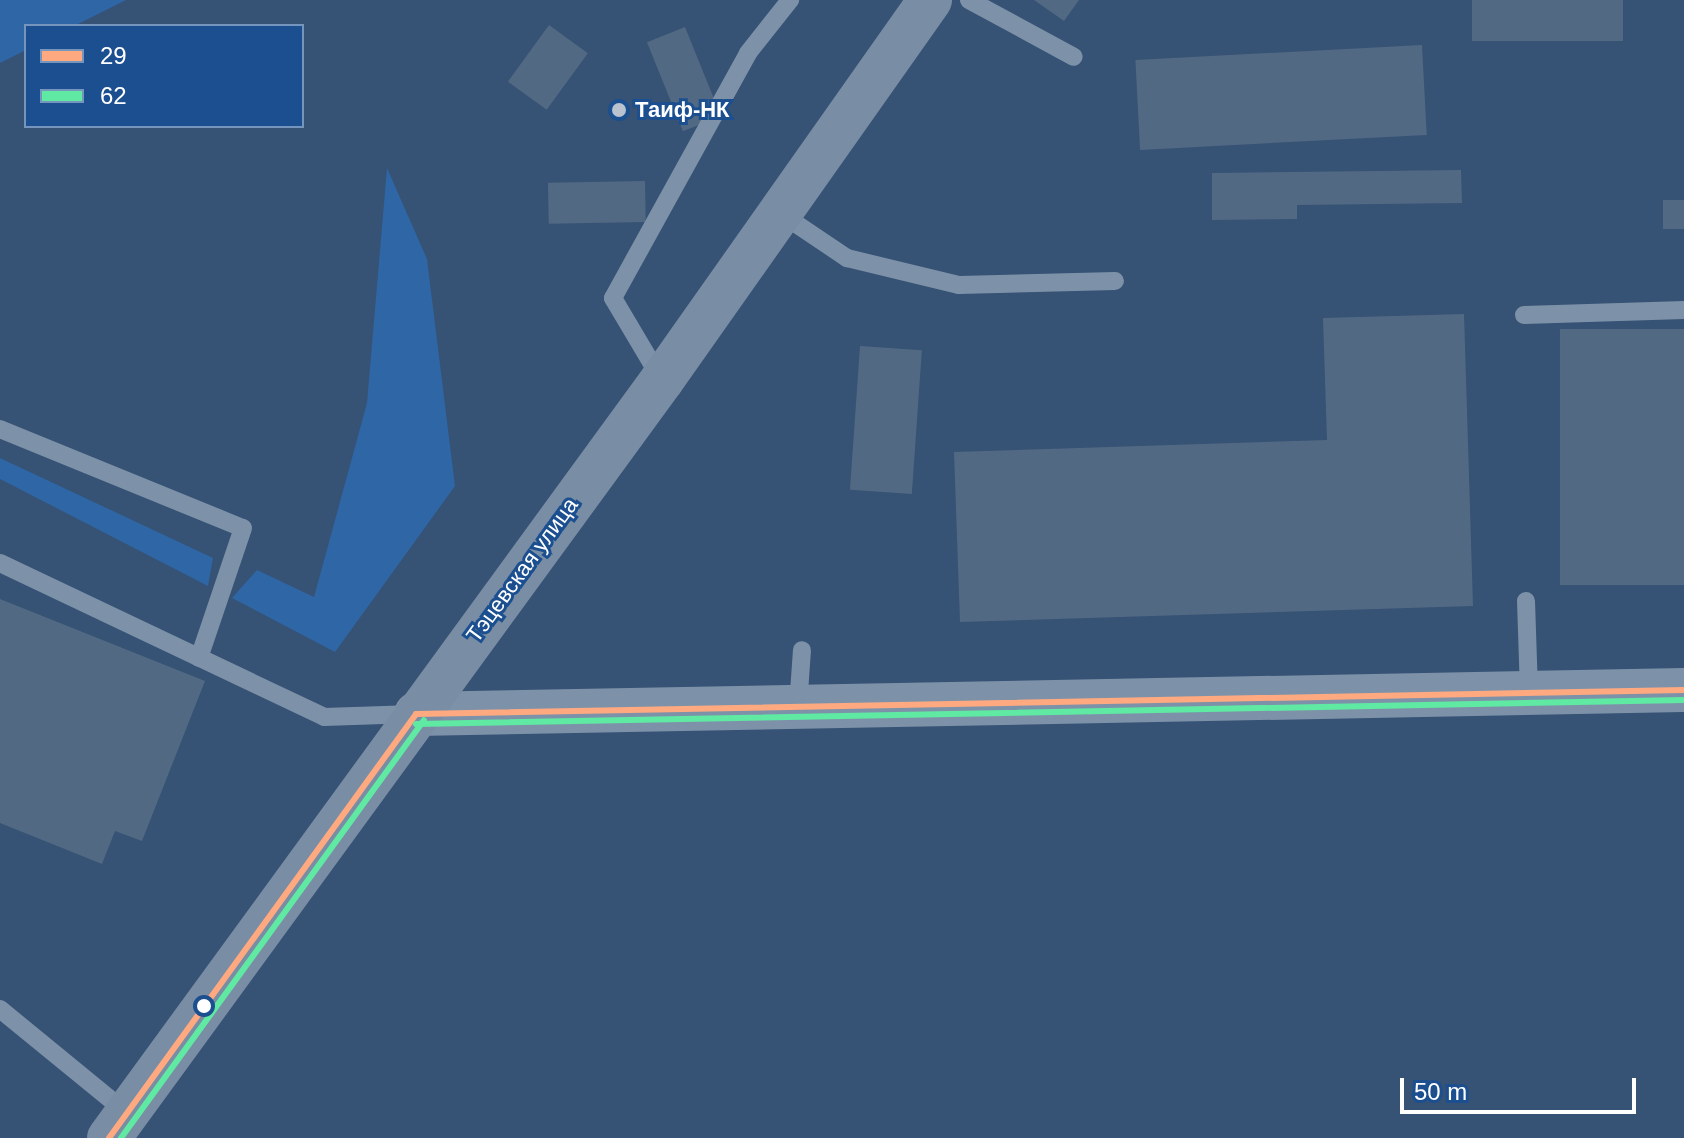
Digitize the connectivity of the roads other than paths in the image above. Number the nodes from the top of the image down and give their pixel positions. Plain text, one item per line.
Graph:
1 (790, 0) edge
2 (930, 0) edge
3 (969, 0) edge
4 (1074, 57) dead end
5 (780, 213) junction
6 (1115, 281) dead end
7 (1684, 310) edge
8 (1524, 315) dead end
9 (662, 380) junction
10 (0, 429) edge
11 (0, 563) edge
12 (1526, 601) dead end
13 (802, 650) dead end
14 (199, 658) junction
15 (1684, 690) edge
16 (1529, 693) junction
17 (798, 707) junction
18 (416, 714) junction
19 (0, 1009) edge
20 (118, 1125) edge

1 - 9 lane
2 - 5 main road, Тэцевская улица
3 - 4 lane
5 - 6 lane
5 - 9 main road, Тэцевская улица
7 - 8 lane
9 - 18 main road, Тэцевская улица
10 - 14 lane
11 - 14 lane
12 - 16 lane
13 - 17 lane
14 - 18 lane
15 - 16 street
16 - 17 street
17 - 18 street
18 - 20 main road, Тэцевская улица
19 - 20 lane

